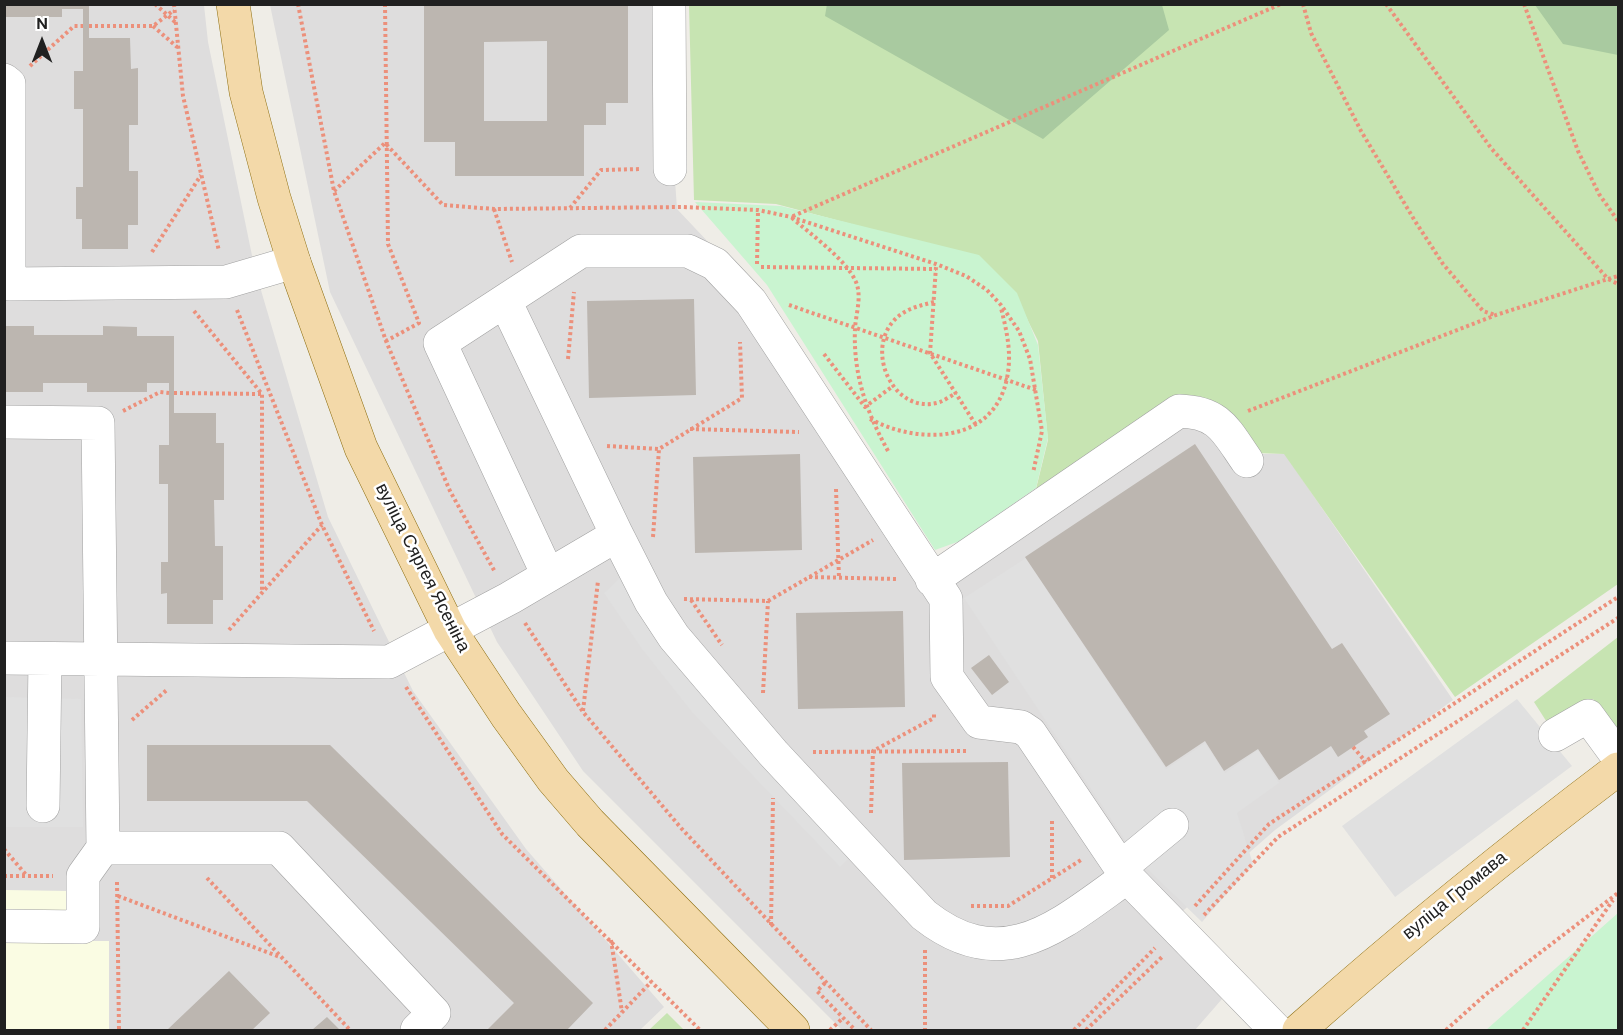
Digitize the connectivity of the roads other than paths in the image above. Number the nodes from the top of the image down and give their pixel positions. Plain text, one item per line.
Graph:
1 (233, 4) edge
2 (669, 4) edge
3 (7, 82) edge
4 (670, 169) road end
5 (294, 262) junction
6 (505, 301) junction
7 (4, 422) edge
8 (1247, 461) dead end
9 (617, 535) junction
10 (548, 574) junction
11 (917, 579) junction
12 (450, 630) junction
13 (4, 658) edge
14 (103, 658) junction
15 (45, 659) junction
16 (1555, 735) dead end
17 (1618, 757) edge
18 (1618, 769) edge
19 (43, 806) dead end
20 (1172, 825) dead end
21 (103, 848) junction
22 (1117, 863) junction
23 (4, 926) edge
24 (417, 1030) edge
25 (793, 1030) edge
26 (1276, 1030) edge
27 (1299, 1030) edge

1 - 5 main road, вуліца Сяргея Ясеніна
2 - 4 lane
3 - 5 lane
5 - 12 main road, вуліца Сяргея Ясеніна
6 - 9 lane
6 - 10 lane
6 - 11 lane
7 - 14 lane
8 - 11 lane
9 - 10 lane
9 - 22 lane
10 - 12 lane
11 - 22 lane
12 - 14 lane
12 - 25 main road, вуліца Сяргея Ясеніна
13 - 15 lane
14 - 15 lane
14 - 21 lane
15 - 19 lane
16 - 17 lane
18 - 27 main road, вуліца Громава
20 - 22 lane
21 - 23 lane
21 - 24 lane
22 - 26 lane

